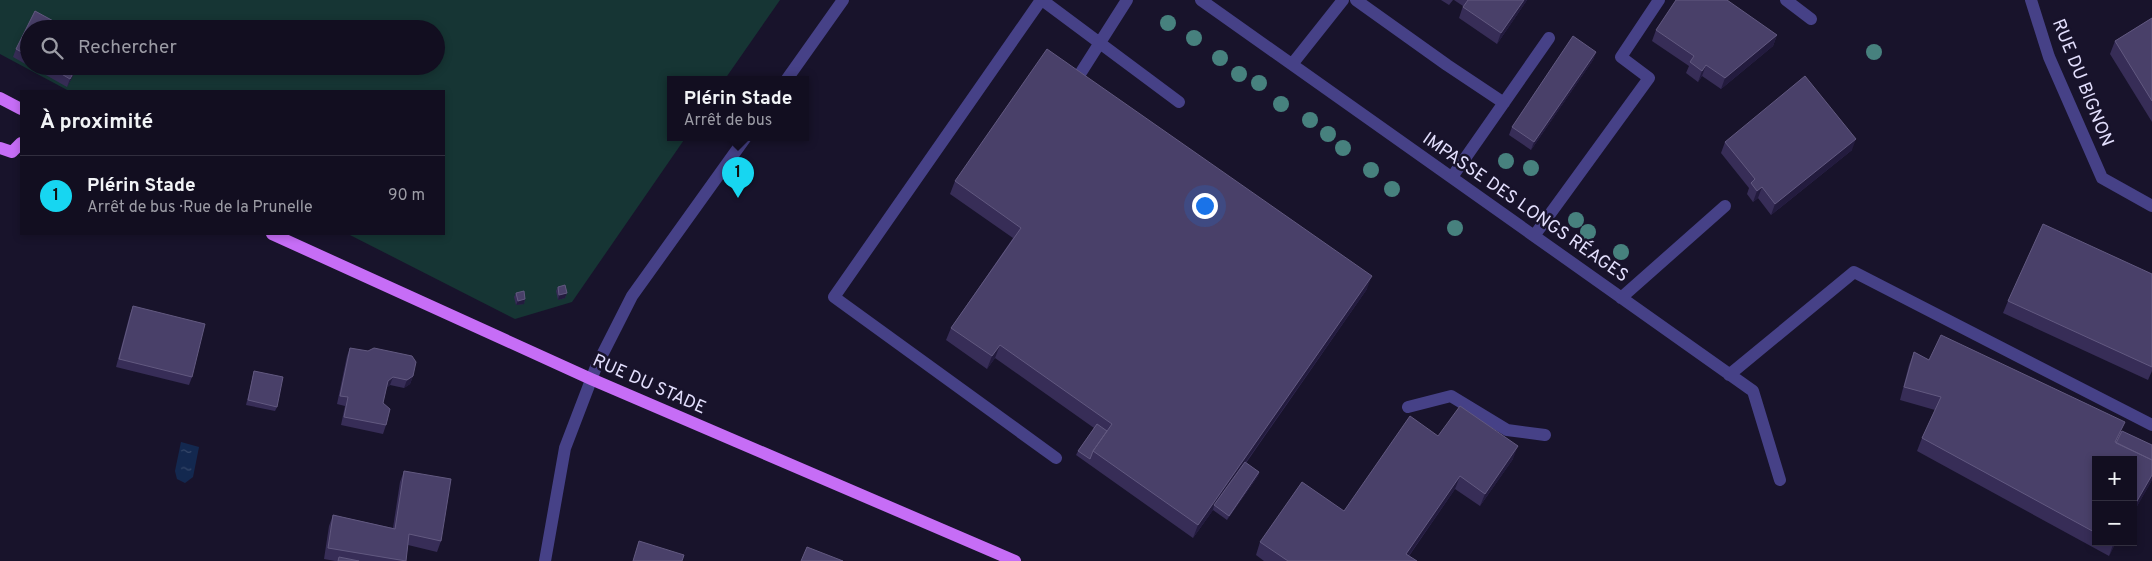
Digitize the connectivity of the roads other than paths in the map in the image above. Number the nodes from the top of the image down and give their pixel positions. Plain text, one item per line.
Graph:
1 (842, 0) edge
2 (1042, 0) edge
3 (1127, 0) edge
4 (1201, 0) edge
5 (1343, 0) edge
6 (1356, 0) edge
7 (1659, 0) edge
8 (1786, 0) edge
9 (2031, 0) edge
10 (1811, 19) dead end
11 (1549, 38) dead end
12 (1100, 43) junction
13 (1293, 63) junction
14 (1080, 74) edge
15 (789, 76) edge
16 (0, 98) edge
17 (1179, 102) dead end
18 (1504, 103) junction
19 (20, 109) edge
20 (743, 141) edge
21 (1452, 177) junction
22 (1725, 206) dead end
23 (2152, 206) edge
24 (274, 235) edge
25 (1534, 236) junction
26 (1621, 298) junction
27 (1730, 375) junction
28 (591, 379) junction
29 (1408, 407) dead end
30 (2152, 425) edge
31 (1545, 435) dead end
32 (1056, 458) dead end
33 (1780, 480) dead end
34 (545, 561) edge
35 (1015, 561) edge

1 - 15 street
2 - 12 street
2 - 32 street
3 - 12 street
4 - 13 street, IMPASSE DES LONGS RÉAGES
5 - 13 street
6 - 18 street
7 - 25 street
8 - 10 street
9 - 23 street, RUE DU BIGNON
11 - 18 street
12 - 14 street
12 - 17 street
13 - 21 street, IMPASSE DES LONGS RÉAGES
16 - 19 main road
18 - 21 street
20 - 28 street
21 - 25 street, IMPASSE DES LONGS RÉAGES
22 - 26 street
24 - 28 main road, RUE DU STADE
25 - 26 street, IMPASSE DES LONGS RÉAGES
26 - 27 street, IMPASSE DES LONGS RÉAGES
27 - 30 street
27 - 33 street, IMPASSE DES LONGS RÉAGES
28 - 34 street
28 - 35 main road, RUE DU STADE
29 - 31 street

